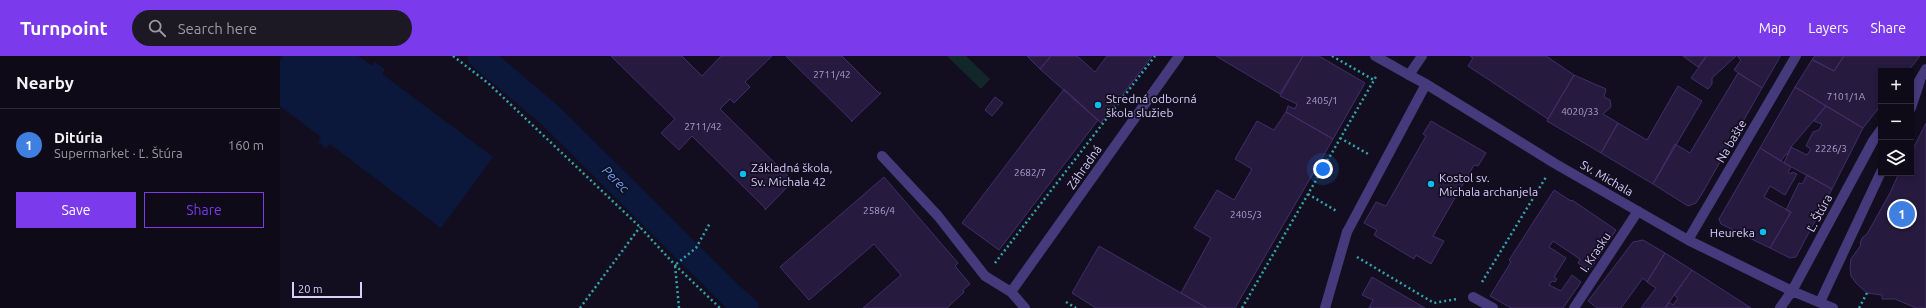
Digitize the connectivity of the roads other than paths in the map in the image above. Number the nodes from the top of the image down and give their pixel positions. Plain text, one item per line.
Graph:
1 (1179, 56) edge
2 (1375, 56) edge
3 (1422, 56) edge
4 (1796, 56) edge
5 (1926, 69) edge
6 (1409, 75) junction
7 (1920, 81) junction
8 (1426, 84) junction
9 (1914, 89) edge
10 (1912, 104) edge
11 (1878, 134) edge
12 (882, 156) dead end
13 (1879, 176) edge
14 (1638, 211) junction
15 (1688, 240) junction
16 (1792, 291) junction
17 (1011, 292) junction
18 (1473, 297) road end
19 (1820, 302) junction
20 (1025, 308) edge
21 (1325, 308) edge
22 (1493, 308) edge
23 (1574, 308) edge
24 (1780, 308) edge
25 (1833, 308) edge

1 - 17 street, Záhradná
2 - 6 street, Sv. Michala
3 - 6 street
4 - 15 street, Na bašte
5 - 7 street
6 - 8 street, Sv. Michala
7 - 9 street
7 - 10 street
8 - 14 street, Sv. Michala
8 - 21 street
11 - 16 street, Ľ. Štúra
12 - 17 street
13 - 19 street
14 - 15 street, Sv. Michala
14 - 23 street, I. Krasku
15 - 16 street, Sv. Michala
16 - 19 street, Sv. Michala
16 - 24 street, Ľ. Štúra
17 - 20 street
18 - 22 street
19 - 25 street, Sv. Michala

